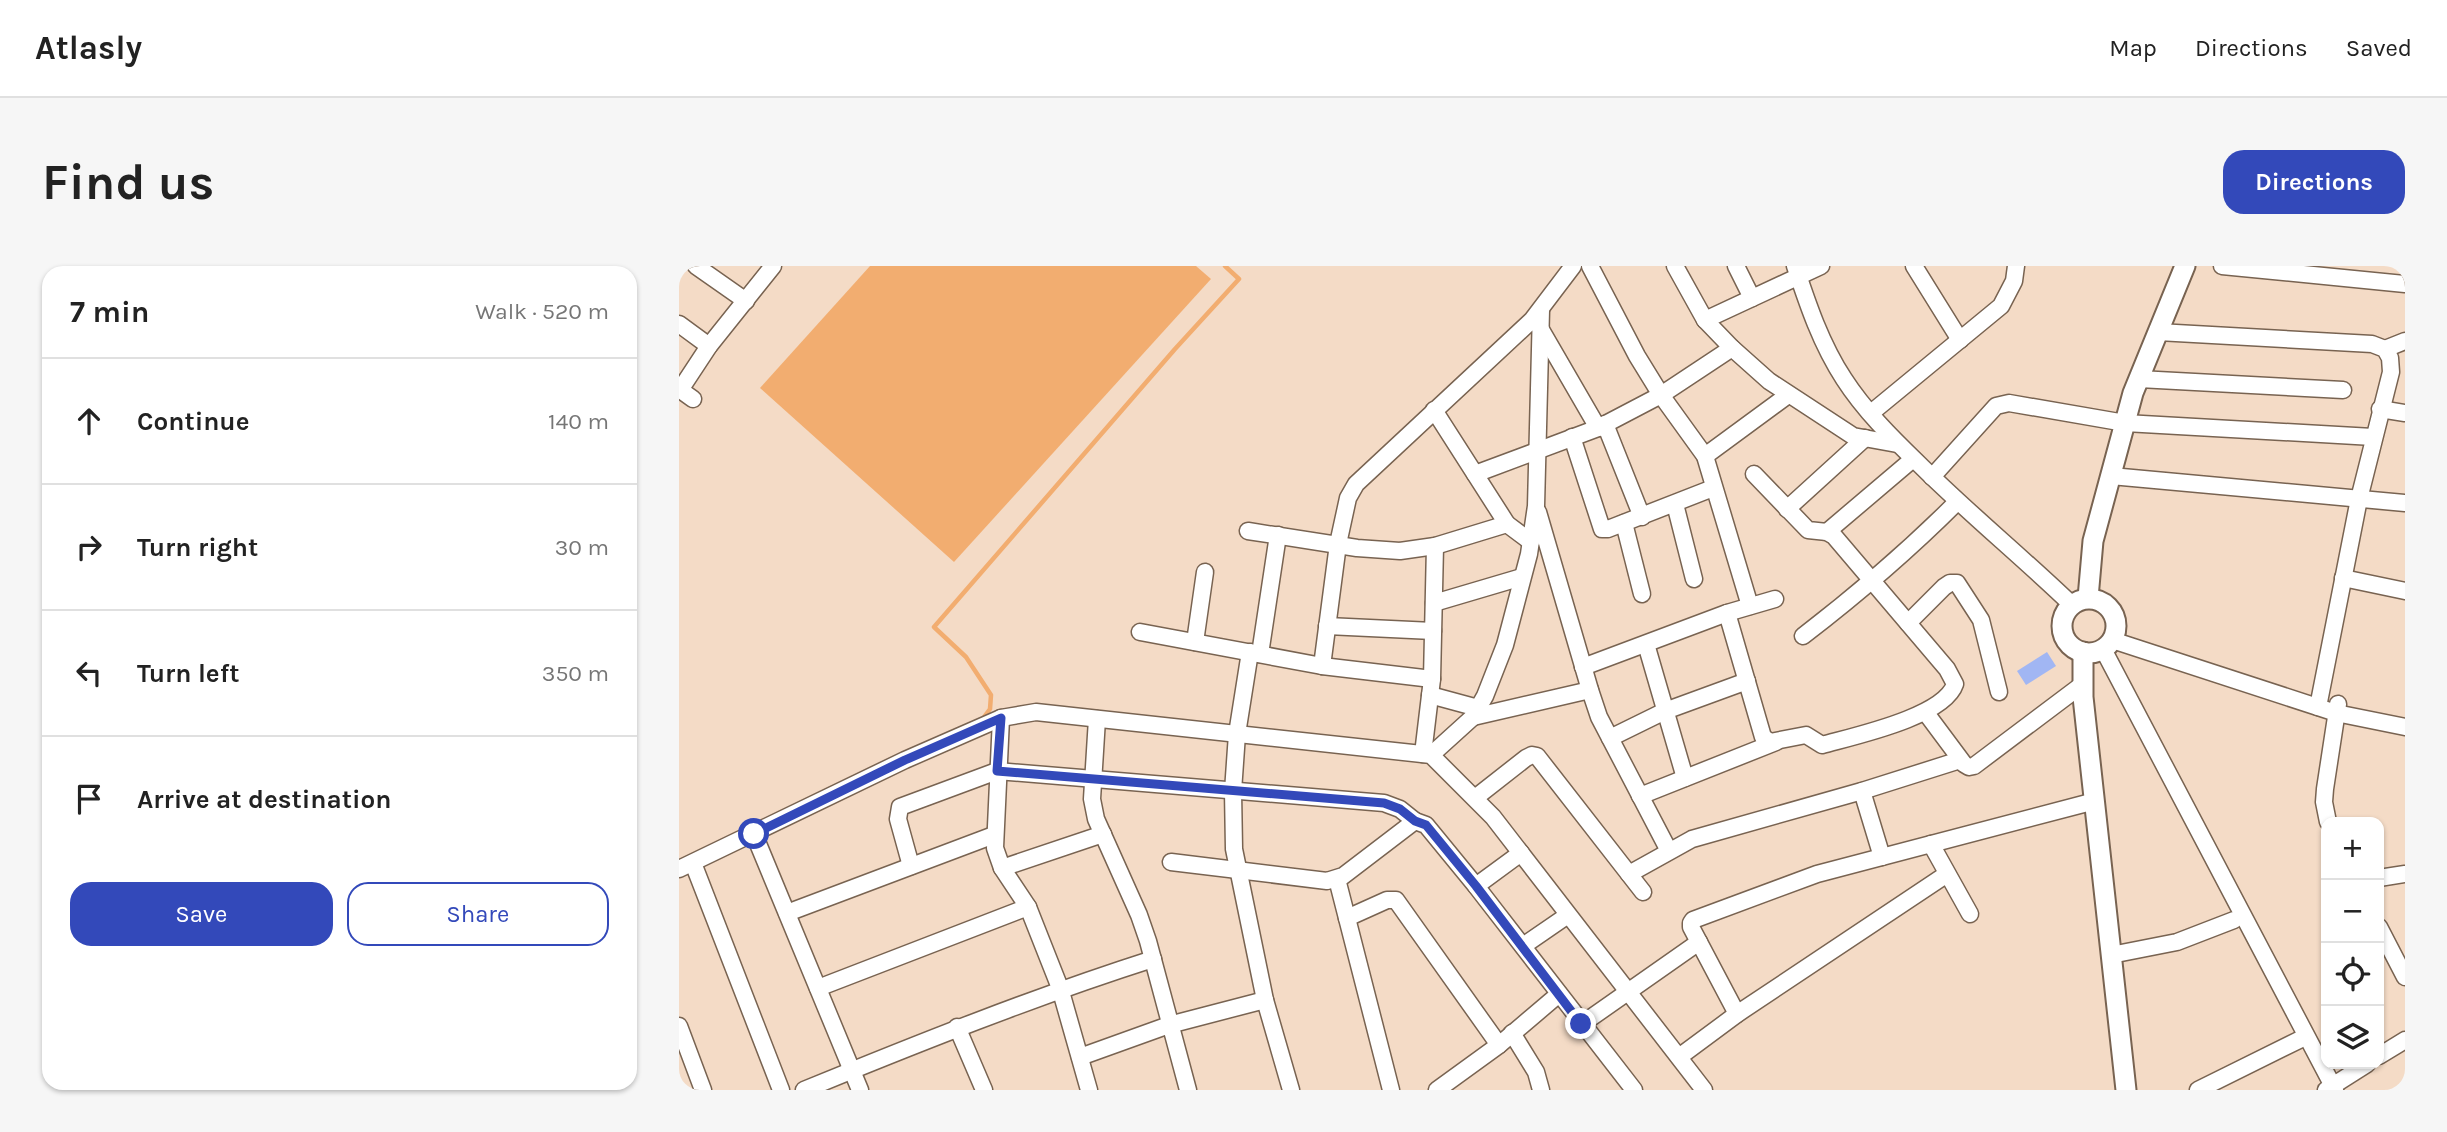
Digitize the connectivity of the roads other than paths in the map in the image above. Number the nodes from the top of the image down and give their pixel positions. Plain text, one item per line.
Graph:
1 (773, 266) edge
2 (1573, 266) edge
3 (1590, 266) edge
4 (1675, 266) edge
5 (1736, 266) edge
6 (1821, 266) edge
7 (1915, 266) edge
8 (2016, 266) edge
9 (2185, 266) edge
10 (2222, 266) edge
11 (701, 267) edge
12 (1796, 271) edge
13 (2405, 284) edge
14 (1752, 298) junction
15 (746, 301) junction
16 (1541, 310) junction
17 (1706, 320) junction
18 (679, 324) edge
19 (1540, 328) junction
20 (2158, 332) junction
21 (1960, 340) junction
22 (2405, 341) edge
23 (709, 346) junction
24 (1732, 348) junction
25 (2385, 349) junction
26 (2139, 379) junction
27 (2343, 390) dead end
28 (684, 393) edge
29 (1661, 395) junction
30 (1788, 395) junction
31 (2380, 408) junction
32 (1434, 410) junction
33 (1871, 413) junction
34 (2405, 413) edge
35 (2125, 423) junction
36 (1601, 426) junction
37 (1572, 437) junction
38 (2373, 437) junction
39 (1864, 438) junction
40 (1897, 444) junction
41 (1538, 450) junction
42 (1705, 456) junction
43 (1913, 458) junction
44 (1475, 474) junction
45 (1754, 474) dead end
46 (1931, 477) junction
47 (2111, 477) junction
48 (1713, 488) junction
49 (2359, 499) junction
50 (1957, 502) junction
51 (2405, 503) edge
52 (1675, 504) junction
53 (1536, 506) junction
54 (1787, 509) junction
55 (1642, 517) junction
56 (1624, 523) junction
57 (1507, 524) junction
58 (1248, 531) dead end
59 (1827, 531) junction
60 (1278, 535) junction
61 (1531, 542) junction
62 (1338, 544) junction
63 (1435, 546) junction
64 (1205, 572) dead end
65 (1523, 577) junction
66 (2343, 578) junction
67 (1693, 579) dead end
68 (1872, 583) junction
69 (2405, 591) edge
70 (1642, 594) dead end
71 (1775, 599) dead end
72 (2080, 601) junction
73 (1434, 603) junction
74 (1750, 606) junction
75 (1727, 614) junction
76 (1908, 623) junction
77 (1327, 626) junction
78 (1433, 631) junction
79 (1140, 632) dead end
80 (1803, 636) dead end
81 (1195, 642) junction
82 (1646, 644) junction
83 (2101, 645) junction
84 (1255, 653) junction
85 (1322, 666) junction
86 (1583, 667) junction
87 (1747, 681) junction
88 (2083, 684) junction
89 (1431, 687) junction
90 (1590, 690) junction
91 (1999, 692) dead end
92 (2319, 702) junction
93 (2337, 707) junction
94 (1665, 711) junction
95 (1475, 712) junction
96 (1926, 713) junction
97 (1001, 718) junction
98 (2405, 718) edge
99 (1097, 719) junction
100 (2405, 727) edge
101 (1237, 734) junction
102 (1610, 738) junction
103 (1776, 742) junction
104 (1427, 754) junction
105 (1960, 760) junction
106 (997, 771) junction
107 (1093, 777) junction
108 (1685, 778) junction
109 (1233, 791) junction
110 (1862, 791) junction
111 (1640, 796) junction
112 (1475, 798) junction
113 (2095, 801) junction
114 (2327, 817) edge
115 (1415, 821) junction
116 (754, 834) junction
117 (1103, 834) junction
118 (994, 835) junction
119 (1931, 844) junction
120 (1668, 851) junction
121 (1521, 853) junction
122 (1882, 857) junction
123 (1171, 862) dead end
124 (686, 866) edge
125 (911, 866) junction
126 (1002, 868) junction
127 (1237, 868) junction
128 (1629, 874) junction
129 (1947, 874) junction
130 (2405, 874) edge
131 (2384, 877) edge
132 (1337, 879) junction
133 (1476, 886) junction
134 (1643, 892) dead end
135 (1028, 907) junction
136 (786, 913) junction
137 (1970, 914) dead end
138 (1568, 915) junction
139 (1347, 918) junction
140 (2234, 920) junction
141 (2384, 937) edge
142 (1699, 942) junction
143 (1523, 946) junction
144 (2111, 955) junction
145 (1153, 959) junction
146 (2405, 977) edge
147 (818, 988) junction
148 (1060, 989) junction
149 (1628, 992) junction
150 (1559, 994) junction
151 (1265, 1000) junction
152 (1737, 1014) junction
153 (1581, 1024) junction
154 (1170, 1025) junction
155 (957, 1027) junction
156 (1512, 1033) junction
157 (681, 1037) edge
158 (2299, 1040) junction
159 (2405, 1040) edge
160 (1499, 1045) junction
161 (2384, 1053) edge
162 (1080, 1057) junction
163 (1679, 1058) junction
164 (2360, 1069) edge
165 (852, 1071) junction
166 (2330, 1089) edge
167 (703, 1090) edge
168 (781, 1090) edge
169 (804, 1090) edge
170 (860, 1090) edge
171 (984, 1090) edge
172 (1089, 1090) edge
173 (1188, 1090) edge
174 (1291, 1090) edge
175 (1391, 1090) edge
176 (1437, 1090) edge
177 (1541, 1090) edge
178 (1634, 1090) edge
179 (1704, 1090) edge
180 (2126, 1090) edge
181 (2198, 1090) edge

1 - 15 street
2 - 16 street
3 - 29 street
4 - 17 street
5 - 14 street
6 - 12 street
7 - 21 street
8 - 21 street
9 - 20 main road
10 - 13 street
11 - 15 street
12 - 14 street
12 - 33 street
14 - 17 street
15 - 23 street
16 - 19 street
16 - 32 street
17 - 24 street
18 - 23 street
19 - 36 street
19 - 41 street
20 - 25 street
20 - 26 main road
21 - 33 street
22 - 25 street
23 - 28 street
24 - 29 street
24 - 30 street
25 - 31 street
26 - 27 street
26 - 35 main road
29 - 36 street
29 - 42 street
30 - 39 street
30 - 42 street
31 - 34 street
31 - 38 street
32 - 44 street
32 - 62 street
33 - 40 street
35 - 38 street
35 - 46 street
35 - 47 main road
36 - 37 street
36 - 55 street
37 - 41 street
37 - 56 street
38 - 49 street
39 - 40 street
39 - 54 street
40 - 43 street
41 - 44 street
41 - 53 street
42 - 48 street
43 - 46 street
43 - 59 street
44 - 57 street
45 - 54 street
46 - 50 street
47 - 49 street
47 - 72 main road
48 - 52 street
48 - 74 street
49 - 51 street
49 - 66 street
50 - 68 street
50 - 72 street
52 - 55 street
52 - 67 street
53 - 61 street
53 - 86 street
54 - 59 street
55 - 56 street
56 - 70 street
57 - 61 street
57 - 63 street
58 - 60 street
59 - 68 street
60 - 62 street
60 - 84 street
61 - 65 street
62 - 63 street
62 - 77 street
63 - 73 street
64 - 81 street
65 - 73 street
65 - 95 street
66 - 69 street
66 - 92 street
68 - 76 street
68 - 80 street
71 - 74 street
72 - 83 main road
72 - 83 main road
73 - 78 street
74 - 75 street
75 - 82 street
75 - 87 street
76 - 91 street
76 - 96 street
77 - 78 street
77 - 85 street
78 - 89 street
79 - 81 street
81 - 84 street
82 - 86 street
82 - 94 street
83 - 88 main road
83 - 92 street
83 - 140 street
83 - 166 street
84 - 85 street
84 - 101 street
85 - 89 street
86 - 90 street
87 - 94 street
87 - 103 street
88 - 105 street
88 - 113 main road
89 - 95 street
89 - 104 street
90 - 95 street
90 - 102 street
92 - 93 street
93 - 98 street
93 - 100 street
93 - 114 street
94 - 102 street
94 - 108 street
95 - 104 street
96 - 103 street
96 - 105 street
97 - 99 street
97 - 106 street
97 - 116 street
99 - 101 street
99 - 107 street
101 - 104 street
101 - 109 street
102 - 111 street
103 - 108 street
104 - 112 street
105 - 110 street
106 - 107 street
106 - 118 street
106 - 125 street
107 - 109 street
107 - 117 street
108 - 111 street
109 - 115 street
109 - 127 street
110 - 120 street
110 - 122 street
111 - 120 street
112 - 121 street
112 - 128 street
113 - 119 street
113 - 144 main road
115 - 132 street
115 - 133 street
116 - 124 street
116 - 136 street
117 - 126 street
117 - 145 street
118 - 125 street
118 - 126 street
119 - 122 street
119 - 129 street
120 - 128 street
121 - 133 street
121 - 138 street
122 - 142 street
123 - 127 street
124 - 168 street
125 - 136 street
126 - 135 street
127 - 132 street
127 - 151 street
128 - 134 street
129 - 137 street
129 - 152 street
130 - 131 street
132 - 139 street
133 - 143 street
135 - 147 street
135 - 148 street
136 - 147 street
138 - 143 street
138 - 149 street
139 - 160 street
139 - 175 street
140 - 144 street
140 - 158 street
141 - 146 street
142 - 149 street
142 - 152 street
143 - 150 street
144 - 180 main road
145 - 148 street
145 - 154 street
147 - 165 street
148 - 155 street
148 - 162 street
149 - 153 street
149 - 163 street
150 - 153 street
150 - 156 street
151 - 154 street
151 - 174 street
152 - 163 street
153 - 178 street
154 - 162 street
154 - 173 street
155 - 165 street
155 - 171 street
156 - 160 street
156 - 177 street
157 - 167 street
158 - 166 street
158 - 181 street
159 - 161 street
160 - 176 street
162 - 172 street
163 - 179 street
164 - 166 street
165 - 169 street
165 - 170 street

